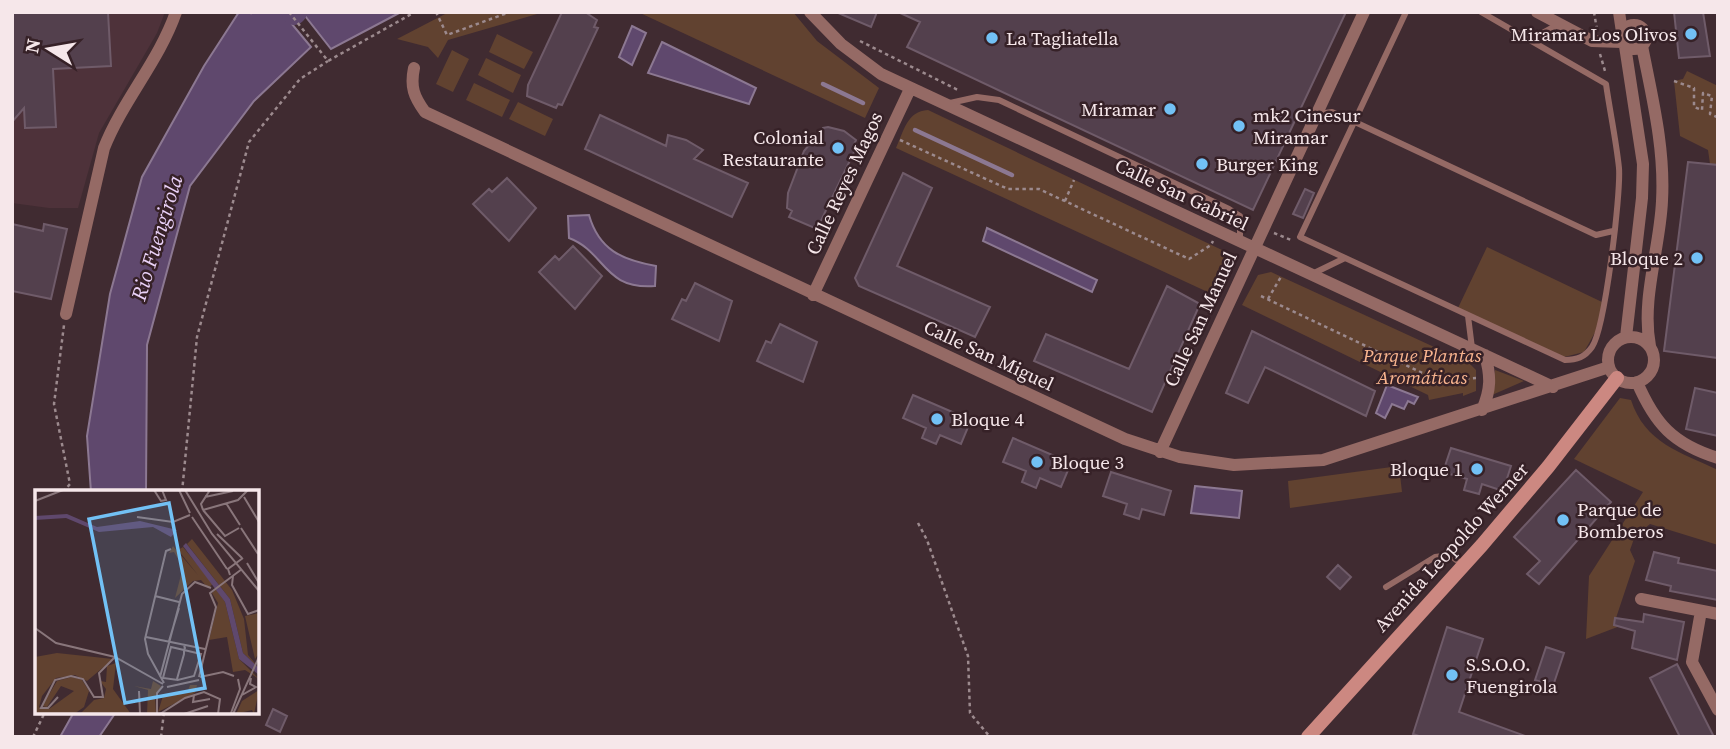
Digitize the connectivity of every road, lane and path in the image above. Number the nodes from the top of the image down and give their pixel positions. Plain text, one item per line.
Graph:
1 (176, 12) edge
2 (289, 12) edge
3 (415, 12) edge
4 (436, 12) edge
5 (510, 12) edge
6 (810, 12) edge
7 (1364, 12) edge
8 (1406, 12) edge
9 (1481, 12) edge
10 (1537, 12) edge
11 (1619, 12) edge
12 (1637, 12) edge
13 (1559, 24) junction
14 (1640, 26) junction
15 (1530, 40) junction
16 (1623, 40) junction
17 (1642, 46) junction
18 (328, 61) junction
19 (414, 68) dead end
20 (1674, 81) dead end
21 (910, 89) junction
22 (945, 105) junction
23 (1718, 112) edge
24 (1316, 114) junction
25 (1355, 122) junction
26 (900, 140) dead end
27 (1074, 180) dead end
28 (1065, 201) junction
29 (1613, 231) junction
30 (1240, 243) junction
31 (1211, 245) dead end
32 (1253, 249) junction
33 (1345, 258) junction
34 (1282, 275) dead end
35 (1311, 275) junction
36 (813, 295) junction
37 (1261, 296) dead end
38 (1268, 299) junction
39 (66, 314) joint
40 (1468, 316) junction
41 (1626, 337) junction
42 (1650, 346) junction
43 (1472, 349) junction
44 (1485, 355) junction
45 (1613, 373) junction
46 (1476, 378) dead end
47 (1637, 382) junction
48 (1553, 387) junction
49 (1482, 410) junction
50 (1160, 452) junction
51 (1718, 458) edge
52 (65, 490) edge
53 (183, 490) edge
54 (918, 523) dead end
55 (1463, 565) junction
56 (1386, 587) dead end
57 (1641, 599) dead end
58 (1701, 611) junction
59 (1718, 614) edge
60 (1718, 710) edge
61 (44, 714) edge
62 (163, 714) edge
63 (33, 737) edge
64 (161, 737) edge
65 (990, 737) edge
66 (1308, 737) edge

1 - 39 street
2 - 18 path
3 - 18 path
4 - 5 path
6 - 21 street, Calle San Gabriel
7 - 24 street, Calle San Manuel
8 - 25 lane
9 - 15 lane
10 - 13 street
11 - 16 street
12 - 14 street
13 - 15 lane
13 - 16 street
14 - 16 street
14 - 17 street
15 - 29 lane
16 - 17 street
16 - 41 street
17 - 42 street
18 - 53 path
19 - 36 street, Calle San Miguel
20 - 23 path
21 - 22 street, Calle San Gabriel
21 - 36 street, Calle Reyes Magos
22 - 30 street, Calle San Gabriel
22 - 30 lane
24 - 25 lane
24 - 32 street, Calle San Manuel
25 - 29 lane
25 - 33 lane
26 - 28 path
27 - 28 path
28 - 31 path
29 - 40 lane
30 - 32 street, Calle San Gabriel
32 - 35 street, Calle San Gabriel
32 - 50 street, Calle San Manuel
33 - 35 lane
33 - 40 lane
34 - 38 path
35 - 43 street, Calle San Gabriel
36 - 50 street, Calle San Miguel
37 - 38 path
38 - 46 path
39 - 52 path
40 - 43 lane
41 - 42 street
41 - 45 street
42 - 47 street
43 - 44 street, Calle San Gabriel
44 - 48 street, Calle San Gabriel
44 - 49 street
45 - 47 street
45 - 48 street, Calle San Miguel
45 - 55 street, Avenida Leopoldo Werner
47 - 51 street
48 - 49 street, Calle San Miguel
49 - 50 street, Calle San Miguel
54 - 65 path
55 - 56 lane
55 - 66 street, Avenida Leopoldo Werner
57 - 58 street
58 - 59 street
58 - 60 street
61 - 63 path
62 - 64 path

